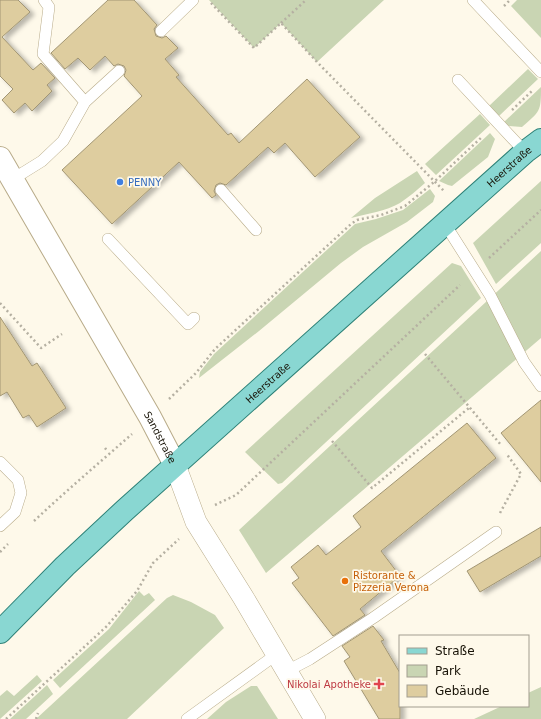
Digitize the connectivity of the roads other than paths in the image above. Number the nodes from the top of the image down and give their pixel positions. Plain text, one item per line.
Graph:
1 (44, 0) edge
2 (193, 0) edge
3 (473, 0) edge
4 (161, 30) dead end
5 (119, 71) dead end
6 (541, 72) edge
7 (458, 80) dead end
8 (85, 102) junction
9 (533, 146) edge
10 (0, 158) edge
11 (13, 179) junction
12 (221, 190) dead end
13 (445, 224) junction
14 (256, 230) dead end
15 (108, 239) dead end
16 (194, 318) dead end
17 (541, 386) edge
18 (0, 462) edge
19 (175, 465) junction
20 (0, 526) edge
21 (496, 532) road end
22 (0, 632) edge
23 (282, 662) junction
24 (187, 719) edge
25 (315, 719) edge

1 - 8 lane
2 - 4 lane
3 - 6 lane
5 - 8 lane
7 - 9 lane
8 - 11 lane
9 - 13 main road, Heerstraße
10 - 11 street, Sandstraße
11 - 19 street, Sandstraße
12 - 14 lane
13 - 17 lane
13 - 19 main road, Heerstraße
15 - 16 lane
18 - 20 lane
19 - 22 main road, Heerstraße
19 - 23 street, Sandstraße
21 - 23 lane
23 - 24 lane
23 - 25 street, Sandstraße

